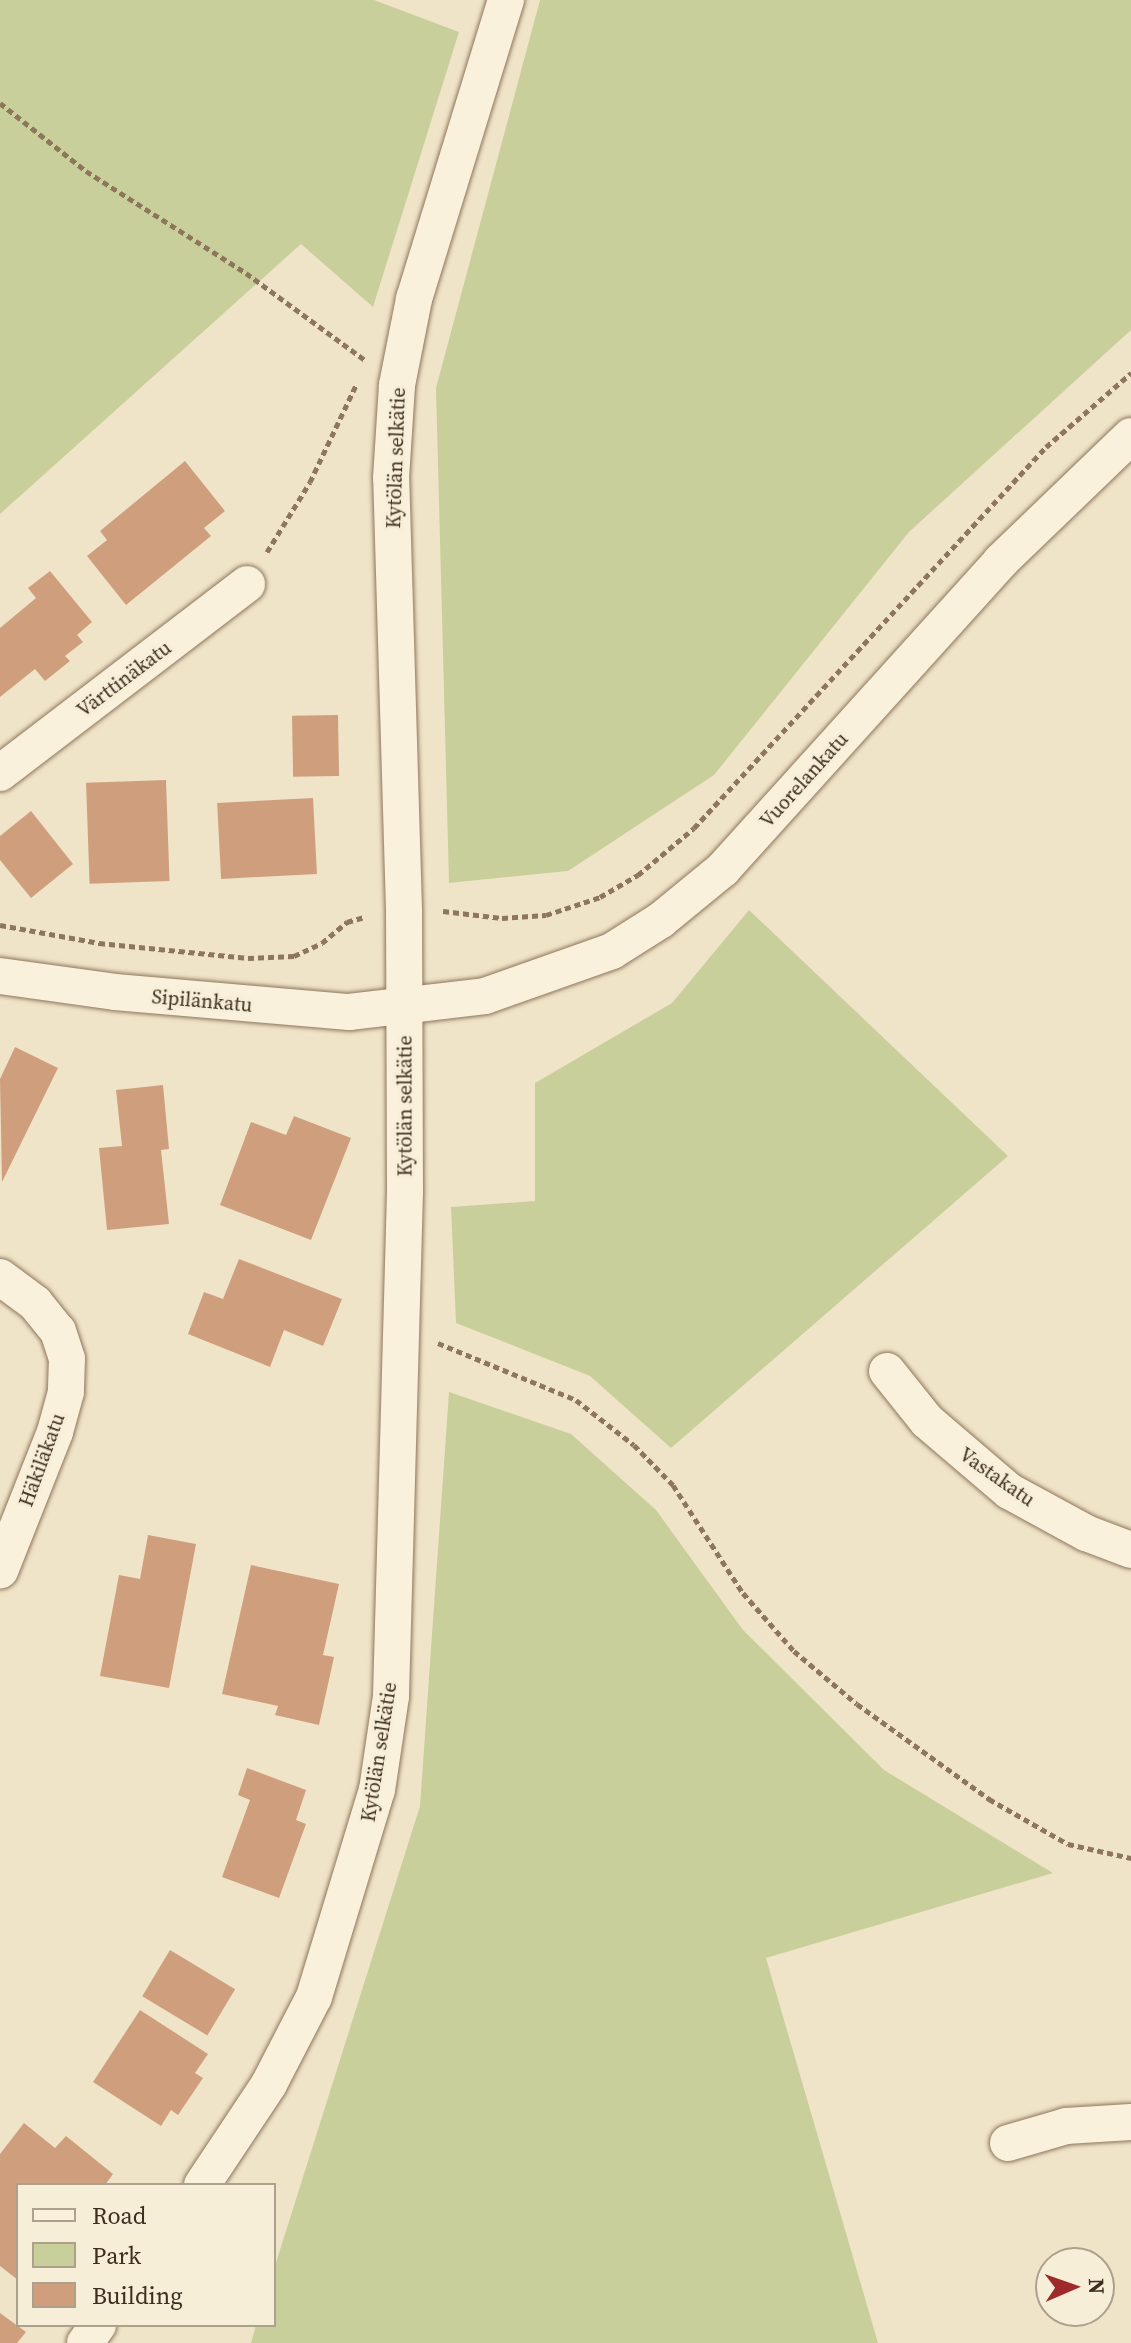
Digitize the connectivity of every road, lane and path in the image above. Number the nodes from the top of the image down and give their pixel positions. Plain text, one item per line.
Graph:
1 (506, 0) edge
2 (0, 103) edge
3 (367, 362) junction
4 (1131, 373) edge
5 (397, 385) junction
6 (1131, 436) edge
7 (247, 584) joint
8 (0, 773) edge
9 (404, 910) junction
10 (0, 925) edge
11 (0, 976) edge
12 (405, 1009) junction
13 (0, 1277) edge
14 (402, 1334) junction
15 (887, 1371) dead end
16 (1131, 1550) edge
17 (0, 1571) edge
18 (1131, 1858) edge
19 (1131, 2122) edge
20 (1008, 2143) dead end
21 (203, 2183) edge

1 - 5 street, Kytölän selkätie
2 - 3 path
3 - 5 path
3 - 7 path
4 - 9 path
5 - 9 street, Kytölän selkätie
6 - 12 street, Vuorelankatu
7 - 8 street, Värttinäkatu
9 - 10 path
9 - 12 street, Kytölän selkätie
11 - 12 street, Sipilänkatu
12 - 14 street, Kytölän selkätie
13 - 17 street, Häkiläkatu
14 - 18 path
14 - 21 street, Kytölän selkätie
15 - 16 street, Vastakatu
19 - 20 street

